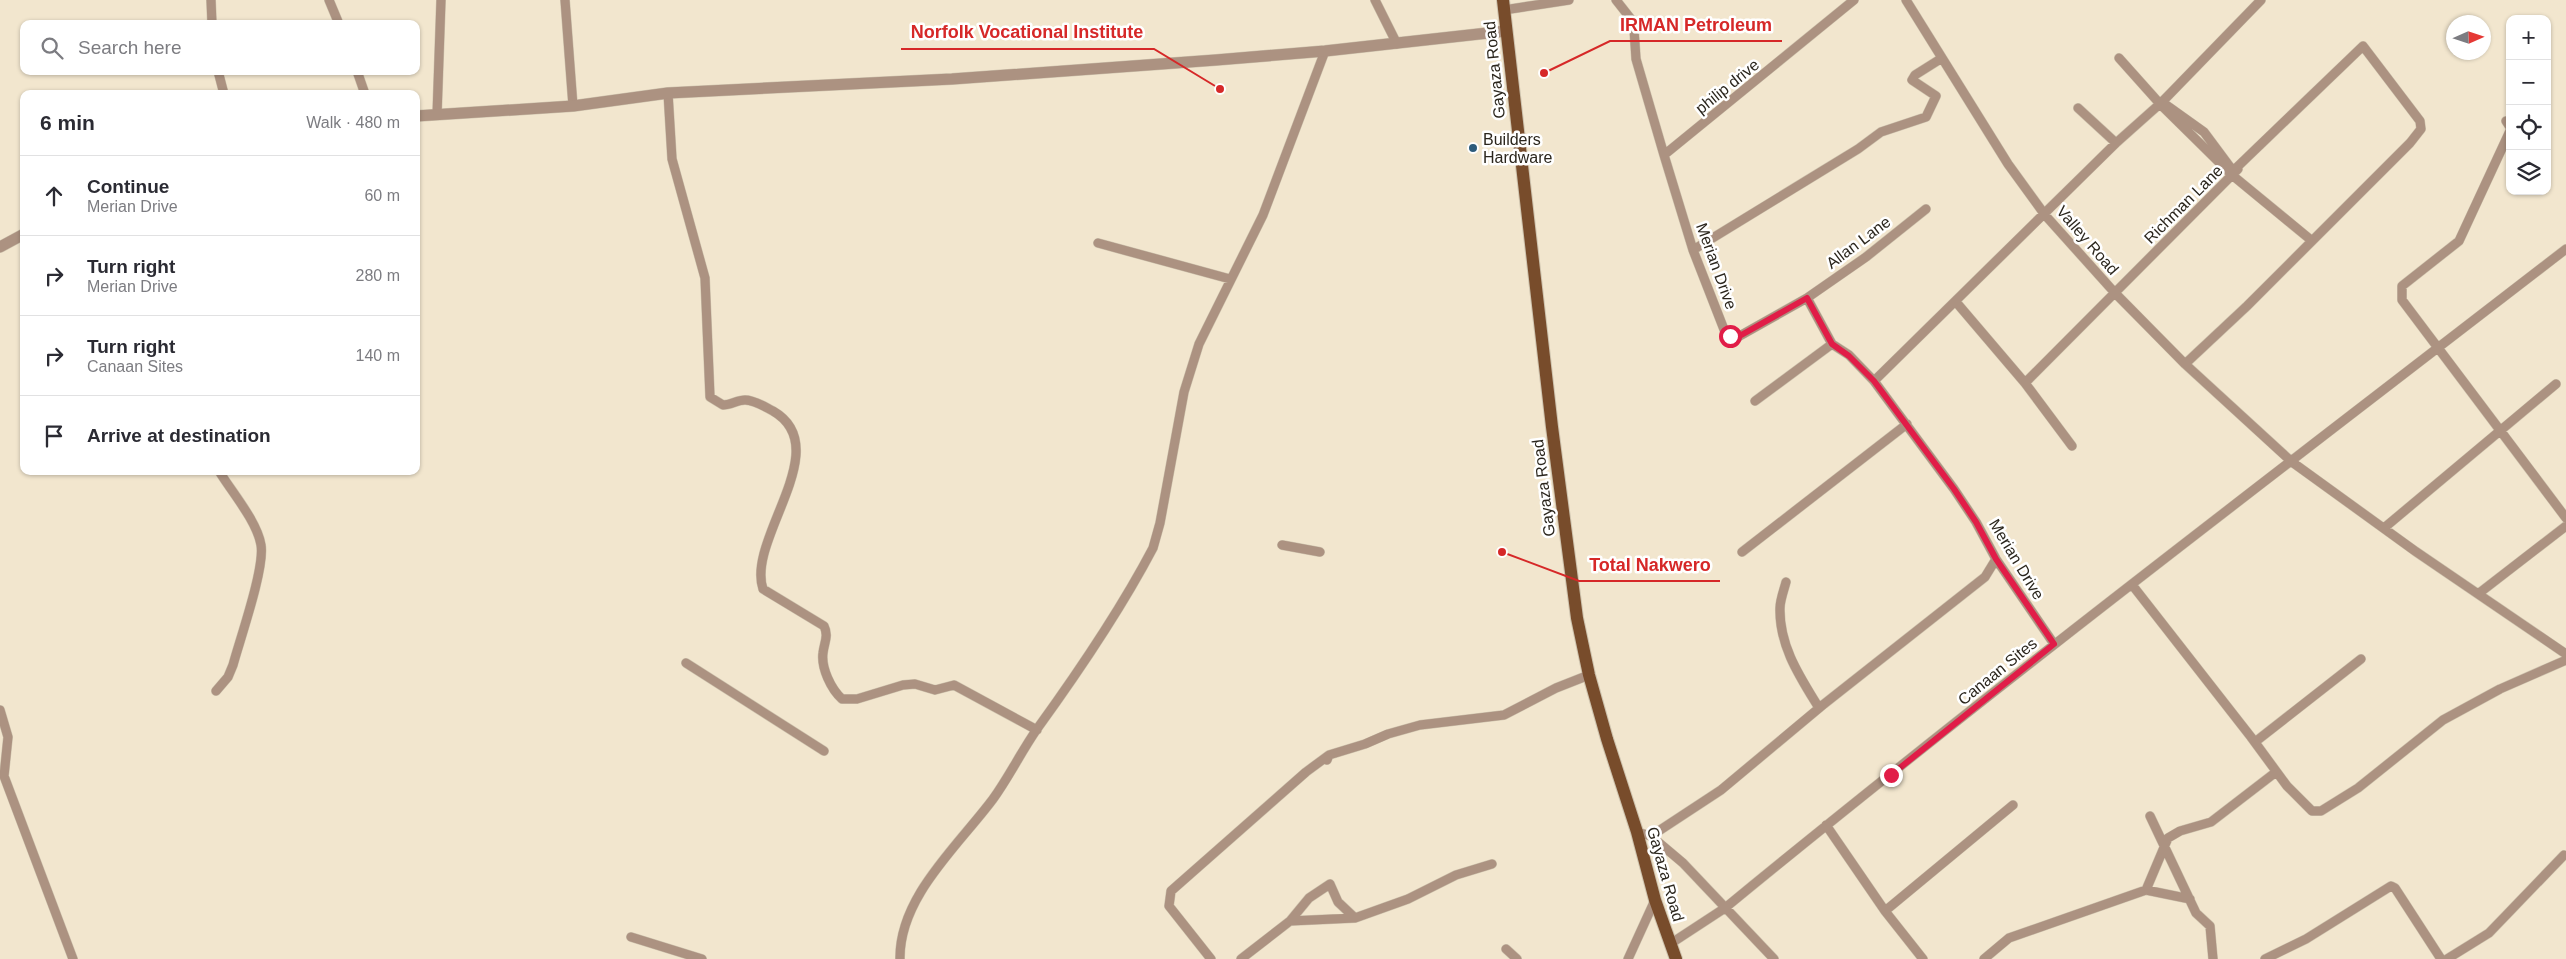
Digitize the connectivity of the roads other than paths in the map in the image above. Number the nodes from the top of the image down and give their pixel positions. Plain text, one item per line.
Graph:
1 (211, 0) edge
2 (330, 0) edge
3 (441, 0) edge
4 (565, 0) edge
5 (1375, 0) edge
6 (1569, 0) edge
7 (1616, 0) edge
8 (1854, 0) edge
9 (1906, 0) edge
10 (2261, 0) edge
11 (1503, 5) edge
12 (212, 20) edge
13 (338, 20) edge
14 (1506, 31) junction
15 (1396, 44) junction
16 (2363, 46) junction
17 (1325, 51) junction
18 (1942, 58) junction
19 (2119, 58) dead end
20 (219, 75) edge
21 (359, 75) edge
22 (223, 90) edge
23 (364, 90) edge
24 (668, 93) junction
25 (2162, 103) junction
26 (573, 106) junction
27 (2078, 108) dead end
28 (437, 115) junction
29 (420, 116) edge
30 (2506, 140) edge
31 (2116, 143) junction
32 (1664, 156) junction
33 (2232, 175) junction
34 (1926, 209) dead end
35 (2045, 214) junction
36 (20, 236) edge
37 (2311, 240) junction
38 (1098, 244) dead end
39 (0, 247) edge
40 (2566, 249) edge
41 (1693, 250) junction
42 (1230, 279) junction
43 (2115, 293) junction
44 (1807, 298) junction
45 (1956, 302) junction
46 (1832, 344) junction
47 (2438, 349) junction
48 (2185, 364) junction
49 (1874, 381) junction
50 (2025, 383) junction
51 (2556, 384) dead end
52 (1755, 401) dead end
53 (1907, 424) junction
54 (2500, 431) junction
55 (2072, 446) dead end
56 (2292, 462) junction
57 (221, 475) edge
58 (2566, 518) edge
59 (2566, 526) edge
60 (2384, 528) junction
61 (1282, 545) dead end
62 (1320, 552) dead end
63 (1742, 552) dead end
64 (1996, 559) junction
65 (1786, 582) dead end
66 (2133, 586) junction
67 (2478, 594) junction
68 (2054, 644) junction
69 (2566, 654) edge
70 (2361, 659) dead end
71 (2566, 660) edge
72 (686, 663) dead end
73 (1589, 675) junction
74 (216, 691) dead end
75 (1819, 708) junction
76 (0, 710) edge
77 (1037, 730) junction
78 (2255, 742) junction
79 (824, 751) dead end
80 (2276, 772) junction
81 (2012, 805) dead end
82 (2150, 816) dead end
83 (1826, 825) junction
84 (1637, 832) junction
85 (1651, 836) junction
86 (2166, 849) junction
87 (2564, 855) dead end
88 (1492, 864) dead end
89 (2146, 890) junction
90 (2190, 899) junction
91 (1655, 900) junction
92 (1725, 908) junction
93 (1885, 911) junction
94 (1355, 918) junction
95 (1290, 921) junction
96 (631, 937) dead end
97 (1670, 944) junction
98 (1506, 948) dead end
99 (72, 959) edge
100 (702, 959) edge
101 (900, 959) edge
102 (1211, 959) edge
103 (1242, 959) edge
104 (1517, 959) edge
105 (1628, 959) edge
106 (1676, 959) edge
107 (1774, 959) edge
108 (1923, 959) edge
109 (1984, 959) edge
110 (2213, 959) edge
111 (2265, 959) edge
112 (2441, 959) edge
113 (2447, 959) edge

1 - 12 street
2 - 13 street
3 - 28 street
4 - 26 street
5 - 15 street
6 - 11 street
7 - 32 street, Merian Drive
8 - 32 street, philip drive
9 - 18 street, Valley Road
10 - 25 street
11 - 14 main road, Gayaza Road
14 - 15 street
14 - 73 main road, Gayaza Road
15 - 17 street
16 - 25 street
16 - 33 street, Richman Lane
16 - 37 street
17 - 24 street
17 - 42 street
18 - 35 street, Valley Road
18 - 41 street
19 - 25 street
20 - 22 street
21 - 23 street
24 - 26 street
24 - 77 street
25 - 31 street
25 - 33 street
26 - 28 street
27 - 31 street
28 - 29 street
30 - 47 street
31 - 35 street
32 - 41 street, Merian Drive
33 - 37 street
33 - 43 street, Richman Lane
34 - 44 street, Allan Lane
35 - 43 street, Valley Road
35 - 45 street
36 - 39 street
37 - 48 street
38 - 42 street
40 - 47 street, Canaan Sites
41 - 44 street, Merian Drive
42 - 77 street
43 - 48 street, Valley Road
43 - 50 street, Richman Lane
44 - 46 street, Merian Drive
45 - 49 street
45 - 50 street
46 - 49 street, Merian Drive
46 - 52 street
47 - 54 street
47 - 56 street, Canaan Sites
48 - 56 street, Valley Road
49 - 53 street, Merian Drive
50 - 55 street
51 - 54 street
53 - 63 street
53 - 64 street, Merian Drive
54 - 58 street
54 - 60 street
56 - 60 street, Valley Road
56 - 66 street, Canaan Sites
57 - 74 street
59 - 67 street
60 - 67 street, Valley Road
61 - 62 street
64 - 68 street, Merian Drive
64 - 75 street
65 - 75 street
66 - 68 street, Canaan Sites
66 - 78 street
67 - 69 street, Valley Road
68 - 83 street, Canaan Sites
70 - 78 street
71 - 80 street
72 - 79 street
73 - 84 main road, Gayaza Road
73 - 102 street
75 - 85 street
76 - 99 street
77 - 101 street
78 - 80 street
80 - 86 street
81 - 93 street
82 - 86 street
83 - 92 street, Canaan Sites
83 - 93 street
84 - 85 street
84 - 91 main road, Gayaza Road
85 - 92 street
86 - 89 street
86 - 90 street
87 - 113 street
88 - 94 street
89 - 90 street
89 - 109 street
90 - 110 street
91 - 97 main road, Gayaza Road
91 - 105 street
92 - 97 street, Canaan Sites
92 - 107 street
93 - 108 street
94 - 95 street
94 - 95 street
95 - 103 street
96 - 100 street
97 - 106 main road, Gayaza Road
98 - 104 street
111 - 112 street

